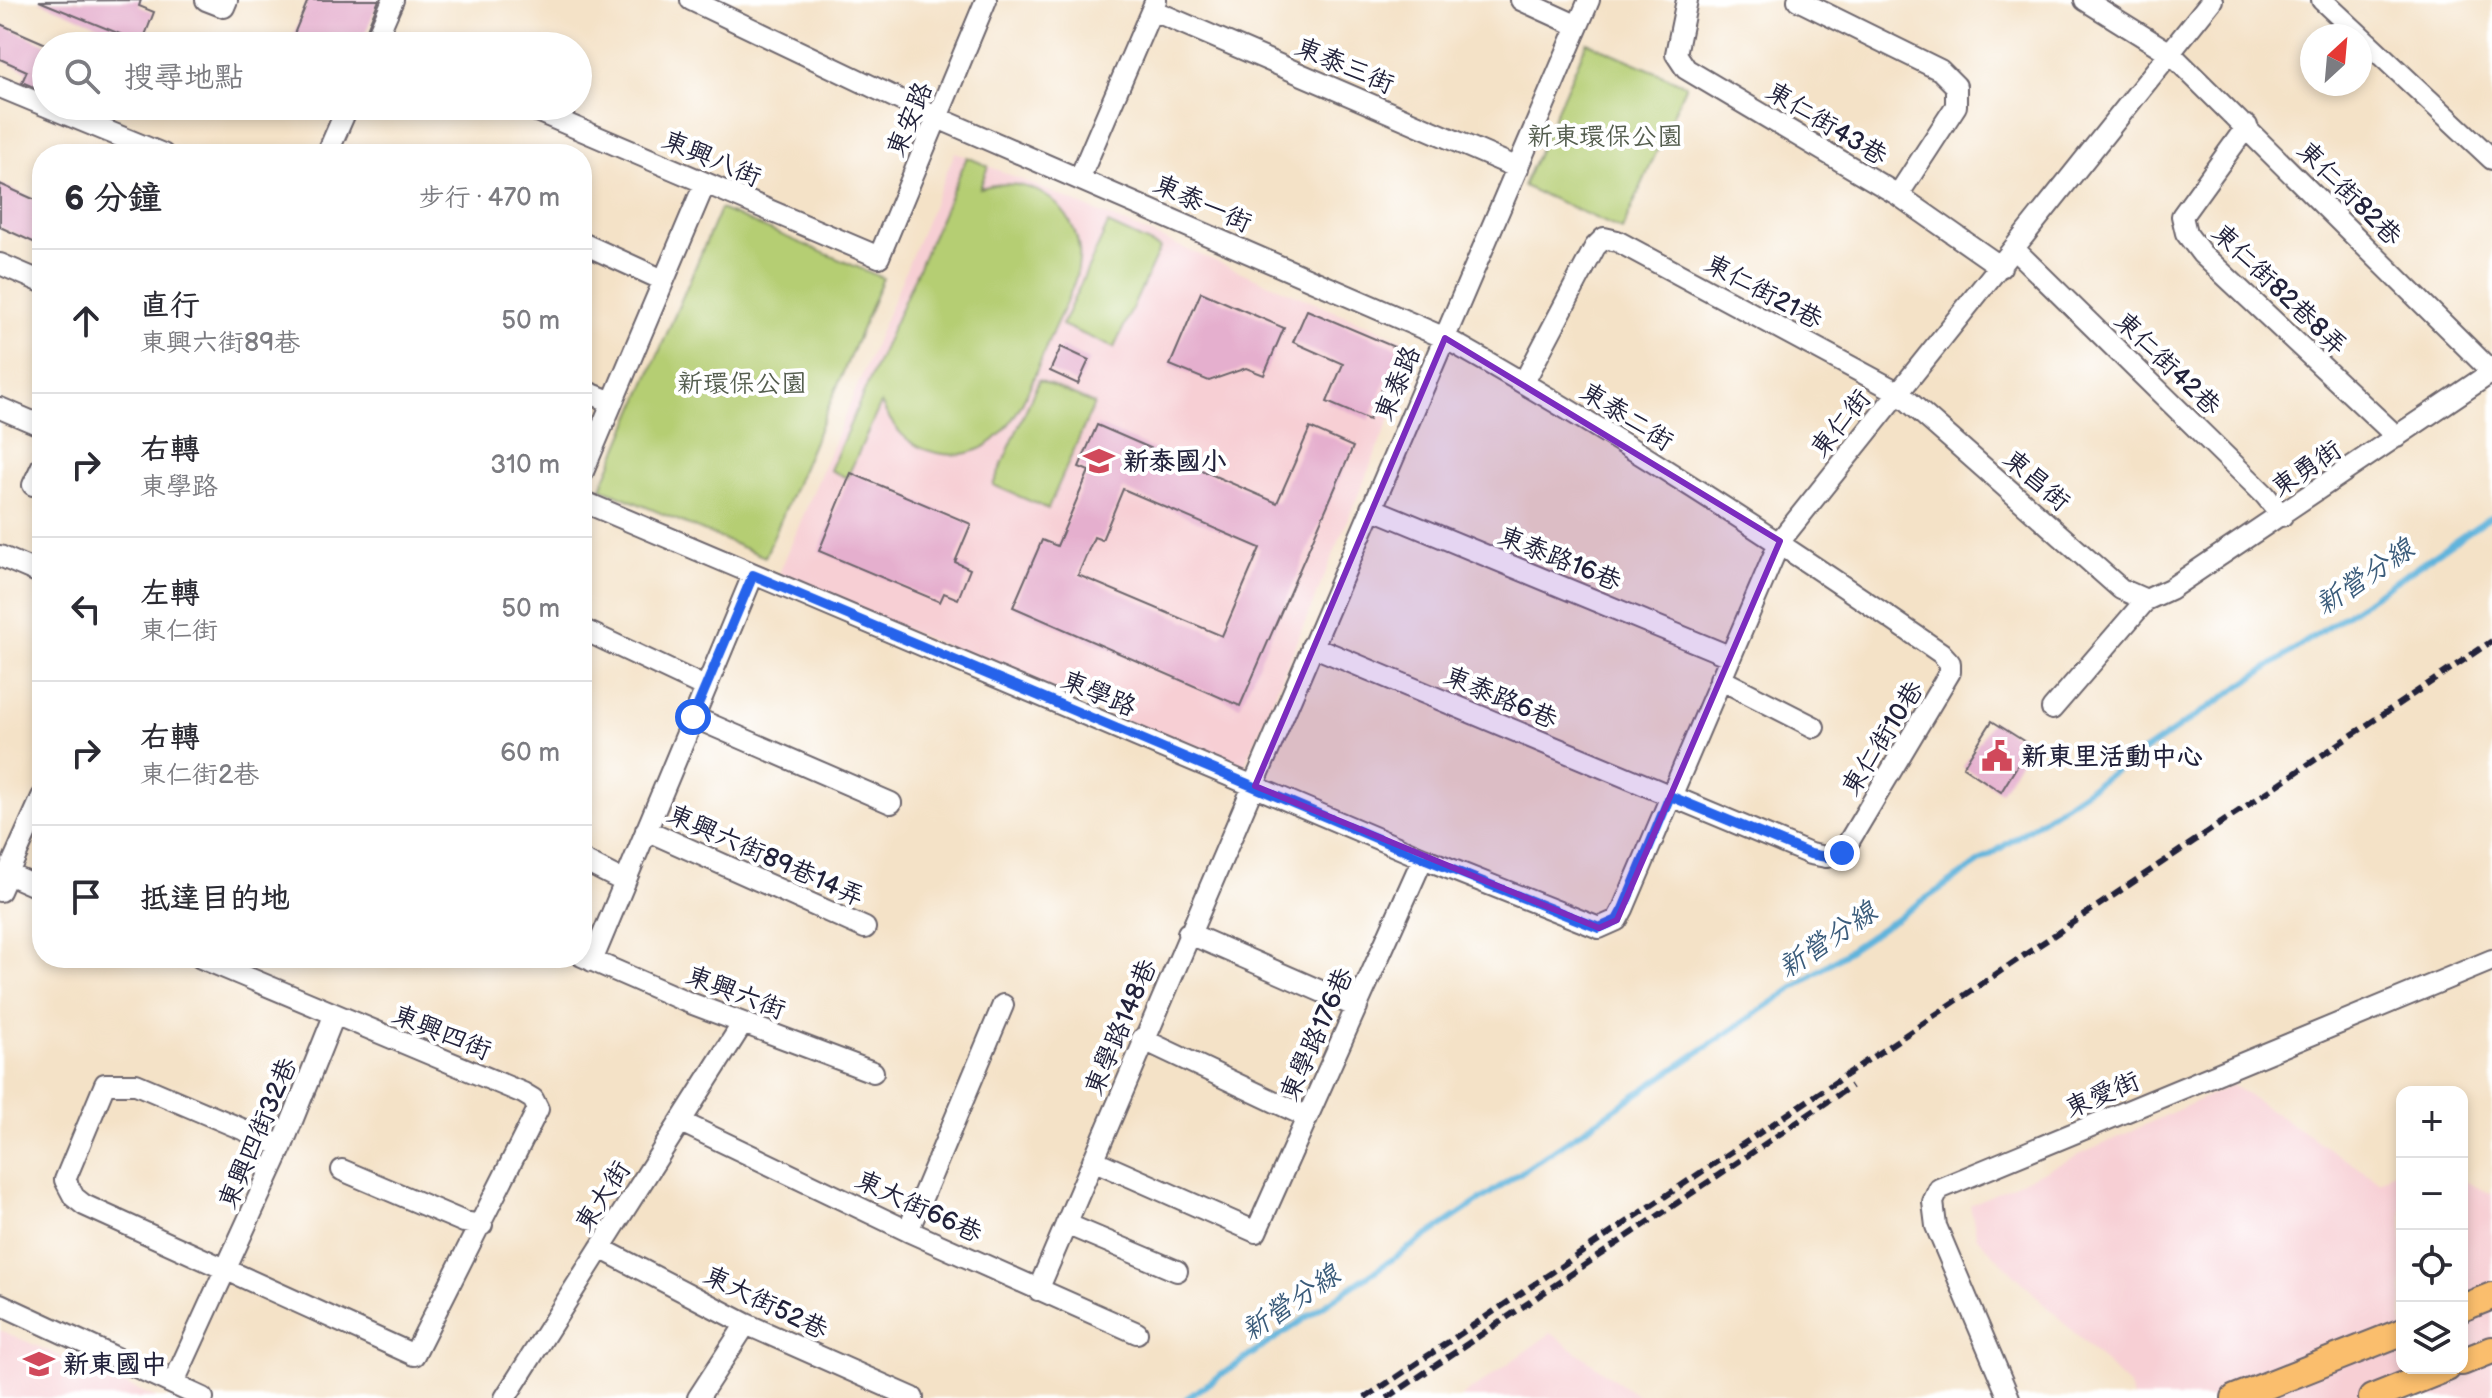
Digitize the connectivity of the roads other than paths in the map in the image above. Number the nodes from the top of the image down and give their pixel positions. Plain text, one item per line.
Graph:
1 (206, 0) edge
2 (227, 0) edge
3 (393, 0) edge
4 (691, 0) edge
5 (986, 0) edge
6 (1521, 0) edge
7 (1589, 0) edge
8 (1687, 0) edge
9 (1798, 0) edge
10 (2085, 0) edge
11 (2212, 0) edge
12 (2322, 0) edge
13 (1154, 5) edge
14 (1578, 26) junction
15 (382, 32) edge
16 (2170, 53) junction
17 (0, 87) edge
18 (32, 100) edge
19 (938, 118) junction
20 (80, 120) edge
21 (342, 120) edge
22 (558, 120) edge
23 (2247, 126) junction
24 (139, 144) edge
25 (331, 144) edge
26 (2492, 159) edge
27 (1518, 168) junction
28 (1080, 177) junction
29 (705, 183) junction
30 (1898, 195) junction
31 (592, 248) edge
32 (2015, 250) junction
33 (879, 257) joint
34 (0, 264) edge
35 (2001, 267) junction
36 (32, 278) edge
37 (663, 280) junction
38 (1445, 338) junction
39 (2492, 372) edge
40 (1524, 382) junction
41 (1898, 392) junction
42 (592, 394) edge
43 (612, 402) junction
44 (0, 408) edge
45 (32, 422) edge
46 (2397, 437) junction
47 (592, 450) edge
48 (592, 505) edge
49 (1371, 508) junction
50 (2282, 516) junction
51 (1780, 541) junction
52 (0, 556) edge
53 (32, 570) edge
54 (753, 575) junction
55 (2146, 600) junction
56 (592, 634) edge
57 (1312, 646) junction
58 (1729, 656) junction
59 (1720, 679) junction
60 (705, 687) junction
61 (2052, 709) dead end
62 (693, 717) junction
63 (1814, 727) dead end
64 (1255, 786) junction
65 (1670, 796) junction
66 (891, 803) dead end
67 (32, 820) edge
68 (646, 830) junction
69 (1842, 853) joint
70 (1423, 858) junction
71 (592, 865) edge
72 (623, 881) junction
73 (4, 883) edge
74 (32, 887) edge
75 (865, 928) dead end
76 (1599, 928) joint
77 (1188, 933) junction
78 (592, 948) edge
79 (2492, 960) edge
80 (592, 961) edge
81 (224, 968) edge
82 (1003, 1005) dead end
83 (1357, 1007) junction
84 (334, 1016) junction
85 (743, 1023) junction
86 (1142, 1039) junction
87 (873, 1072) dead end
88 (1307, 1117) junction
89 (681, 1122) junction
90 (282, 1146) junction
91 (1093, 1160) junction
92 (342, 1170) dead end
93 (1066, 1224) junction
94 (482, 1225) junction
95 (908, 1231) junction
96 (600, 1248) junction
97 (225, 1269) junction
98 (1177, 1271) dead end
99 (1038, 1290) junction
100 (2492, 1296) edge
101 (0, 1304) edge
102 (2468, 1306) edge
103 (746, 1324) junction
104 (1137, 1333) dead end
105 (2396, 1334) edge
106 (2492, 1350) edge
107 (2468, 1360) edge
108 (2432, 1374) edge
109 (173, 1384) junction
110 (203, 1398) edge
111 (505, 1398) edge
112 (698, 1398) edge
113 (913, 1398) edge
114 (2009, 1398) edge
115 (2235, 1398) edge
116 (2372, 1398) edge

1 - 2 street
3 - 15 street
4 - 19 street, 東泰一街
5 - 19 street, 東安路
6 - 14 street
7 - 14 street, 東泰路
8 - 30 street, 東仁街43巷
9 - 30 street
10 - 16 street, 東仁街82巷
11 - 16 street, 東仁街
12 - 26 street
13 - 27 street, 東泰三街
13 - 28 street
14 - 27 street, 東泰路
16 - 23 street, 東仁街82巷
16 - 32 street, 東仁街
17 - 18 street
19 - 28 street, 東泰一街
19 - 33 street, 東安路
20 - 24 street
21 - 25 street
22 - 29 street, 東興八街
23 - 39 street, 東仁街82巷
23 - 46 street, 東仁街82巷8弄
27 - 38 street, 東泰路
28 - 38 street, 東泰一街
29 - 33 street, 東興八街
29 - 37 street
30 - 35 street, 東仁街43巷
31 - 37 street
32 - 35 street, 東仁街
32 - 50 street, 東仁街42巷
34 - 36 street
35 - 41 street, 東仁街
37 - 43 street
38 - 40 street, 東泰二街
38 - 49 street, 東泰路
39 - 46 street, 東勇街
40 - 41 street, 東仁街21巷
40 - 51 street, 東泰二街
41 - 51 street, 東仁街
41 - 55 street, 東昌街
42 - 43 street
43 - 47 street
44 - 45 street
46 - 50 street, 東勇街
48 - 54 street, 東學路
49 - 57 street, 東泰路
49 - 58 street, 東泰路16巷
50 - 55 street, 東勇街
51 - 58 street, 東仁街
51 - 69 street, 東仁街10巷
52 - 53 street
54 - 60 street
54 - 64 street, 東學路
55 - 61 street
56 - 60 street
57 - 64 street, 東泰路
57 - 65 street, 東泰路6巷
58 - 59 street, 東仁街
59 - 63 street
59 - 65 street, 東仁街
60 - 62 street
62 - 66 street
62 - 68 street
64 - 70 street, 東學路
64 - 77 street, 東學路148巷
65 - 69 street, 東泰路6巷
65 - 76 street, 東仁街
67 - 73 street
68 - 72 street
68 - 75 street, 東興六街89巷14弄
70 - 76 street, 東學路
70 - 83 street, 東學路176巷
71 - 72 street
72 - 78 street
73 - 74 street
77 - 83 street
77 - 86 street, 東學路148巷
79 - 114 street, 東愛街
80 - 85 street, 東興六街
81 - 84 street, 東興四街
82 - 95 street
83 - 88 street, 東學路176巷
84 - 90 street, 東興四街32巷
84 - 94 street, 東興四街
85 - 87 street, 東興六街
85 - 89 street, 東大街
86 - 88 street
86 - 91 street, 東學路148巷
88 - 91 street, 東學路176巷
89 - 95 street, 東大街66巷
89 - 96 street, 東大街
90 - 97 street, 東興四街32巷
90 - 97 street
91 - 93 street, 東學路148巷
92 - 94 street
93 - 98 street
93 - 99 street, 東學路148巷
94 - 97 street
95 - 99 street, 東大街66巷
96 - 103 street, 東大街52巷
96 - 111 street, 東大街
97 - 109 street, 東興四街32巷
99 - 104 street, 東大街66巷
100 - 102 main road
101 - 109 street
103 - 112 street
103 - 113 street, 東大街52巷
105 - 115 main road
106 - 107 main road
108 - 116 main road
109 - 110 street

